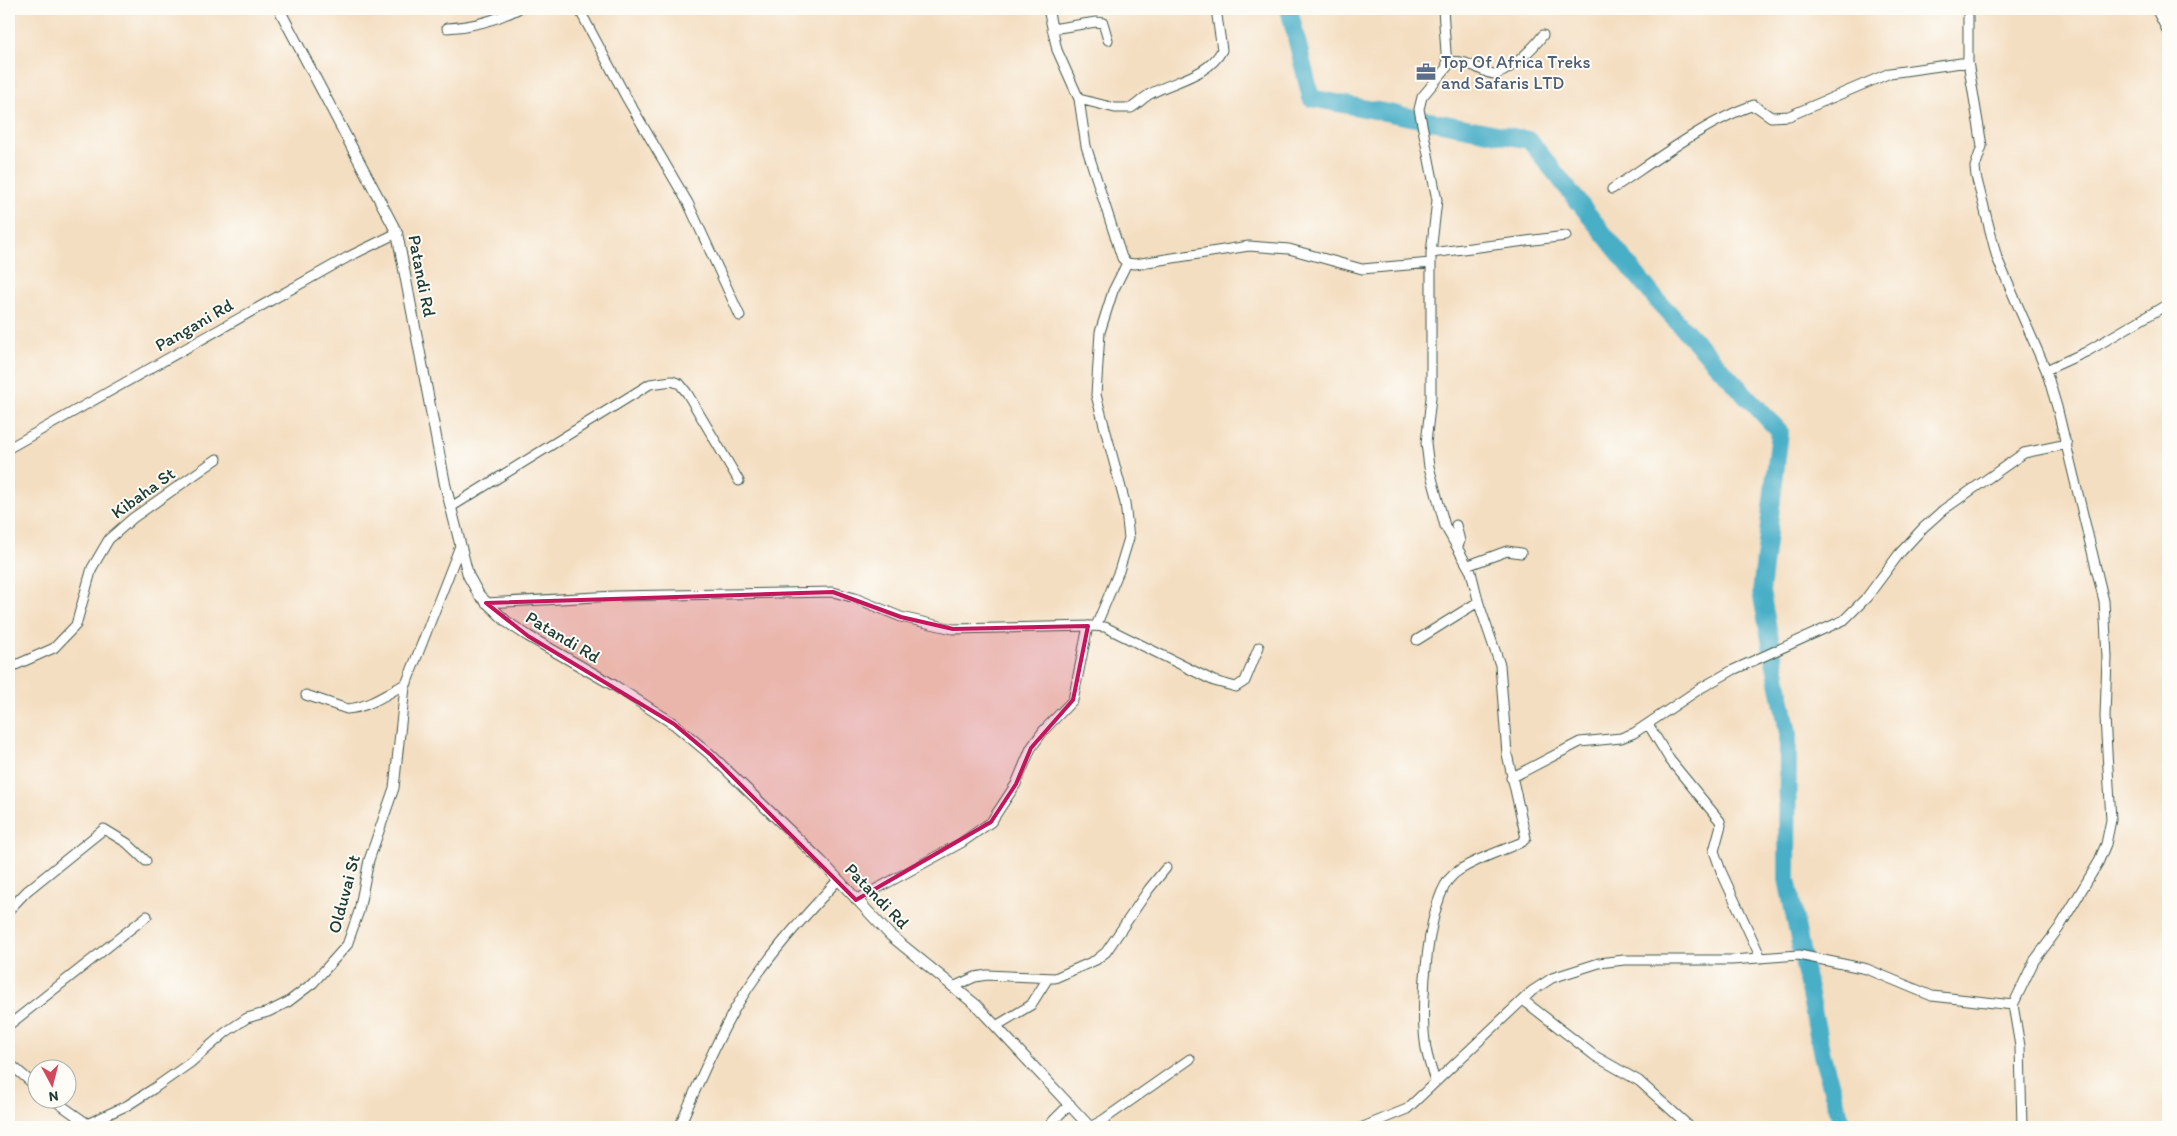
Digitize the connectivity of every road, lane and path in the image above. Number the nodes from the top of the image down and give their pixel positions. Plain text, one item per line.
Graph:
1 (279, 9) edge
2 (518, 9) edge
3 (579, 9) edge
4 (1048, 9) edge
5 (1216, 9) edge
6 (1443, 9) edge
7 (1968, 9) edge
8 (2156, 9) edge
9 (447, 28) dead end
10 (1052, 28) junction
11 (2168, 32) edge
12 (1543, 35) dead end
13 (1108, 40) dead end
14 (1448, 62) junction
15 (1968, 62) junction
16 (1080, 99) junction
17 (1612, 189) dead end
18 (397, 233) junction
19 (1566, 236) dead end
20 (1431, 253) junction
21 (1127, 263) junction
22 (1431, 263) junction
23 (2168, 304) edge
24 (740, 316) dead end
25 (2046, 370) junction
26 (2067, 444) junction
27 (9, 448) edge
28 (217, 459) dead end
29 (739, 481) dead end
30 (450, 506) junction
31 (1456, 525) dead end
32 (460, 546) junction
33 (1458, 546) junction
34 (1521, 553) dead end
35 (1468, 565) junction
36 (1478, 602) junction
37 (486, 603) junction
38 (1092, 626) junction
39 (1417, 640) dead end
40 (1259, 647) dead end
41 (9, 668) edge
42 (407, 683) junction
43 (306, 695) dead end
44 (1648, 724) junction
45 (1511, 778) junction
46 (146, 861) dead end
47 (1166, 868) dead end
48 (838, 880) junction
49 (856, 900) junction
50 (9, 910) edge
51 (147, 916) dead end
52 (1762, 958) junction
53 (1048, 978) junction
54 (953, 987) junction
55 (1524, 1000) junction
56 (2013, 1005) junction
57 (9, 1025) edge
58 (996, 1026) junction
59 (1190, 1059) dead end
60 (9, 1063) edge
61 (28, 1079) edge
62 (1435, 1082) junction
63 (1070, 1104) junction
64 (65, 1108) edge
65 (90, 1126) edge
66 (679, 1127) edge
67 (1049, 1127) edge
68 (1090, 1127) edge
69 (1363, 1127) edge
70 (1690, 1127) edge
71 (2022, 1127) edge

1 - 18 street, Patandi Rd
2 - 9 street
3 - 24 street
4 - 10 street
5 - 16 street
6 - 14 street
7 - 15 street
8 - 11 street
10 - 13 street
10 - 16 street
12 - 14 street
14 - 20 street
15 - 17 street
15 - 25 street
16 - 21 street
18 - 27 street, Pangani Rd
18 - 30 street, Patandi Rd
19 - 20 street
20 - 22 street
21 - 22 street
21 - 38 street
22 - 33 street
23 - 25 street
25 - 26 street
26 - 44 street
26 - 56 street
28 - 41 street, Kibaha St
29 - 30 street
30 - 32 street, Patandi Rd
31 - 33 street
32 - 37 street, Patandi Rd
32 - 42 street, Olduvai St
33 - 35 street
34 - 35 street
35 - 36 street
36 - 39 street
36 - 45 street
37 - 38 street
37 - 48 street, Patandi Rd
38 - 40 street
38 - 49 street
42 - 43 street
42 - 65 street, Olduvai St
44 - 45 street
44 - 52 street
45 - 62 street
46 - 50 street
47 - 53 street
48 - 49 street, Patandi Rd
48 - 66 street
49 - 54 street, Patandi Rd
51 - 57 street
52 - 55 street
52 - 56 street
53 - 54 street
53 - 58 street
54 - 58 street, Patandi Rd
55 - 62 street
55 - 70 street
56 - 71 street
58 - 63 street, Patandi Rd
59 - 68 street
60 - 61 street
62 - 69 street
63 - 67 street
63 - 68 street, Patandi Rd
64 - 65 street

